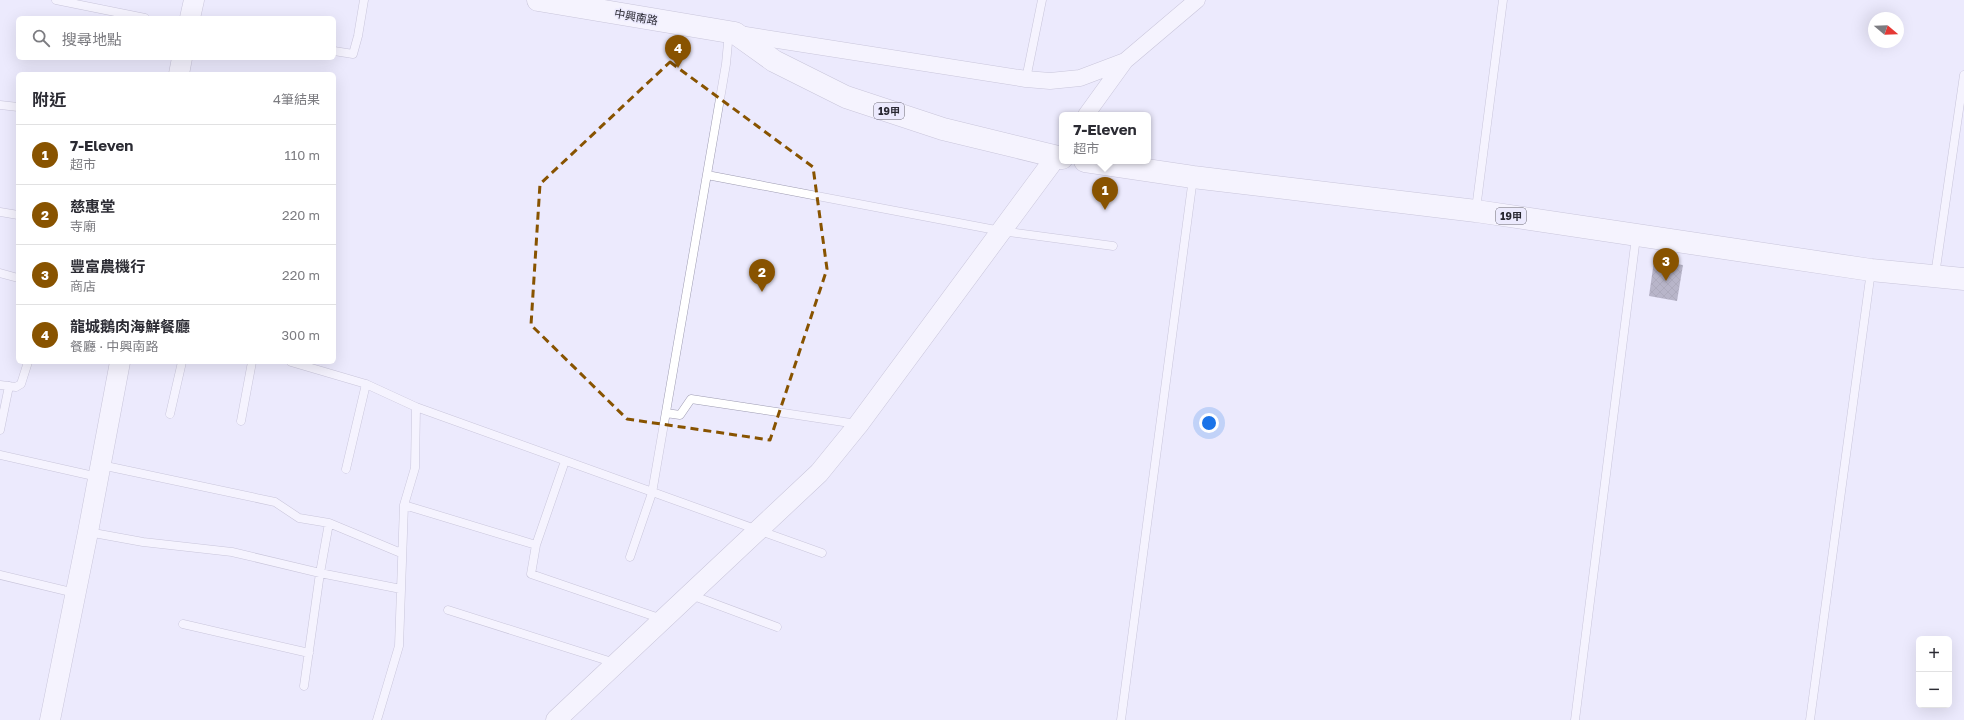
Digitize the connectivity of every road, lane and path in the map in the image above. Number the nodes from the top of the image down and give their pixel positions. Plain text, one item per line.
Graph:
1 (56, 0) edge
2 (194, 0) edge
3 (364, 0) edge
4 (538, 0) edge
5 (1042, 0) edge
6 (1197, 0) edge
7 (1503, 0) edge
8 (581, 4) edge
9 (135, 16) edge
10 (190, 16) edge
11 (732, 33) junction
12 (336, 51) edge
13 (182, 60) edge
14 (1125, 61) junction
15 (179, 72) edge
16 (1964, 75) edge
17 (1026, 79) junction
18 (0, 105) edge
19 (16, 107) edge
20 (1088, 112) edge
21 (1059, 154) edge
22 (1059, 155) edge
23 (1105, 164) edge
24 (707, 175) junction
25 (1193, 177) junction
26 (1476, 211) junction
27 (0, 212) edge
28 (16, 215) edge
29 (1001, 231) junction
30 (1637, 234) junction
31 (1113, 246) dead end
32 (1871, 270) junction
33 (0, 273) edge
34 (1935, 276) junction
35 (16, 277) edge
36 (1964, 279) edge
37 (27, 364) edge
38 (120, 364) edge
39 (182, 364) edge
40 (252, 364) edge
41 (298, 364) edge
42 (366, 384) junction
43 (0, 385) edge
44 (9, 386) junction
45 (416, 407) junction
46 (666, 413) junction
47 (170, 414) dead end
48 (241, 420) dead end
49 (858, 425) junction
50 (0, 430) edge
51 (0, 455) edge
52 (565, 461) junction
53 (346, 469) dead end
54 (99, 471) junction
55 (652, 492) junction
56 (404, 505) junction
57 (329, 523) junction
58 (757, 531) junction
59 (88, 532) junction
60 (536, 545) junction
61 (401, 553) junction
62 (822, 553) dead end
63 (630, 557) dead end
64 (320, 573) junction
65 (0, 575) edge
66 (401, 589) junction
67 (76, 593) junction
68 (689, 594) junction
69 (448, 610) dead end
70 (663, 619) junction
71 (183, 624) dead end
72 (777, 627) dead end
73 (309, 653) junction
74 (616, 663) junction
75 (304, 686) dead end
76 (50, 720) edge
77 (377, 720) edge
78 (556, 720) edge
79 (1121, 720) edge
80 (1575, 720) edge
81 (1810, 720) edge

1 - 9 lane
2 - 10 street
3 - 12 lane
4 - 8 main road, 中興南路 / 19甲
5 - 17 lane
6 - 14 street
7 - 26 lane
8 - 11 main road, 中興南路 / 19甲
11 - 17 street
11 - 21 main road, 19甲
11 - 24 lane
13 - 15 street
14 - 17 street
14 - 20 street
16 - 34 lane
18 - 19 lane
22 - 29 street
23 - 25 main road, 19甲
24 - 29 lane
24 - 46 lane
25 - 26 main road, 19甲
25 - 79 lane
26 - 30 main road, 19甲
27 - 28 lane
29 - 31 lane
29 - 49 street
30 - 32 main road, 19甲
30 - 80 lane
32 - 34 main road, 19甲
32 - 81 lane
33 - 35 lane
34 - 36 main road, 19甲
37 - 44 lane
38 - 54 street
39 - 47 lane
40 - 48 lane
41 - 42 lane
42 - 45 lane
42 - 53 lane
43 - 44 lane
44 - 50 lane
45 - 52 lane
45 - 56 lane
46 - 49 lane
46 - 55 lane
49 - 58 street
51 - 54 lane
52 - 55 lane
52 - 60 lane
54 - 57 lane
54 - 59 street
55 - 58 lane
55 - 63 lane
56 - 60 lane
56 - 61 lane
57 - 61 lane
57 - 64 lane
58 - 62 lane
58 - 68 street
59 - 64 lane
59 - 67 street
60 - 70 lane
61 - 66 lane
64 - 66 lane
64 - 73 lane
65 - 67 lane
66 - 77 lane
67 - 76 street
68 - 70 street
68 - 72 lane
69 - 74 lane
70 - 74 street
71 - 73 lane
73 - 75 lane
74 - 78 street

